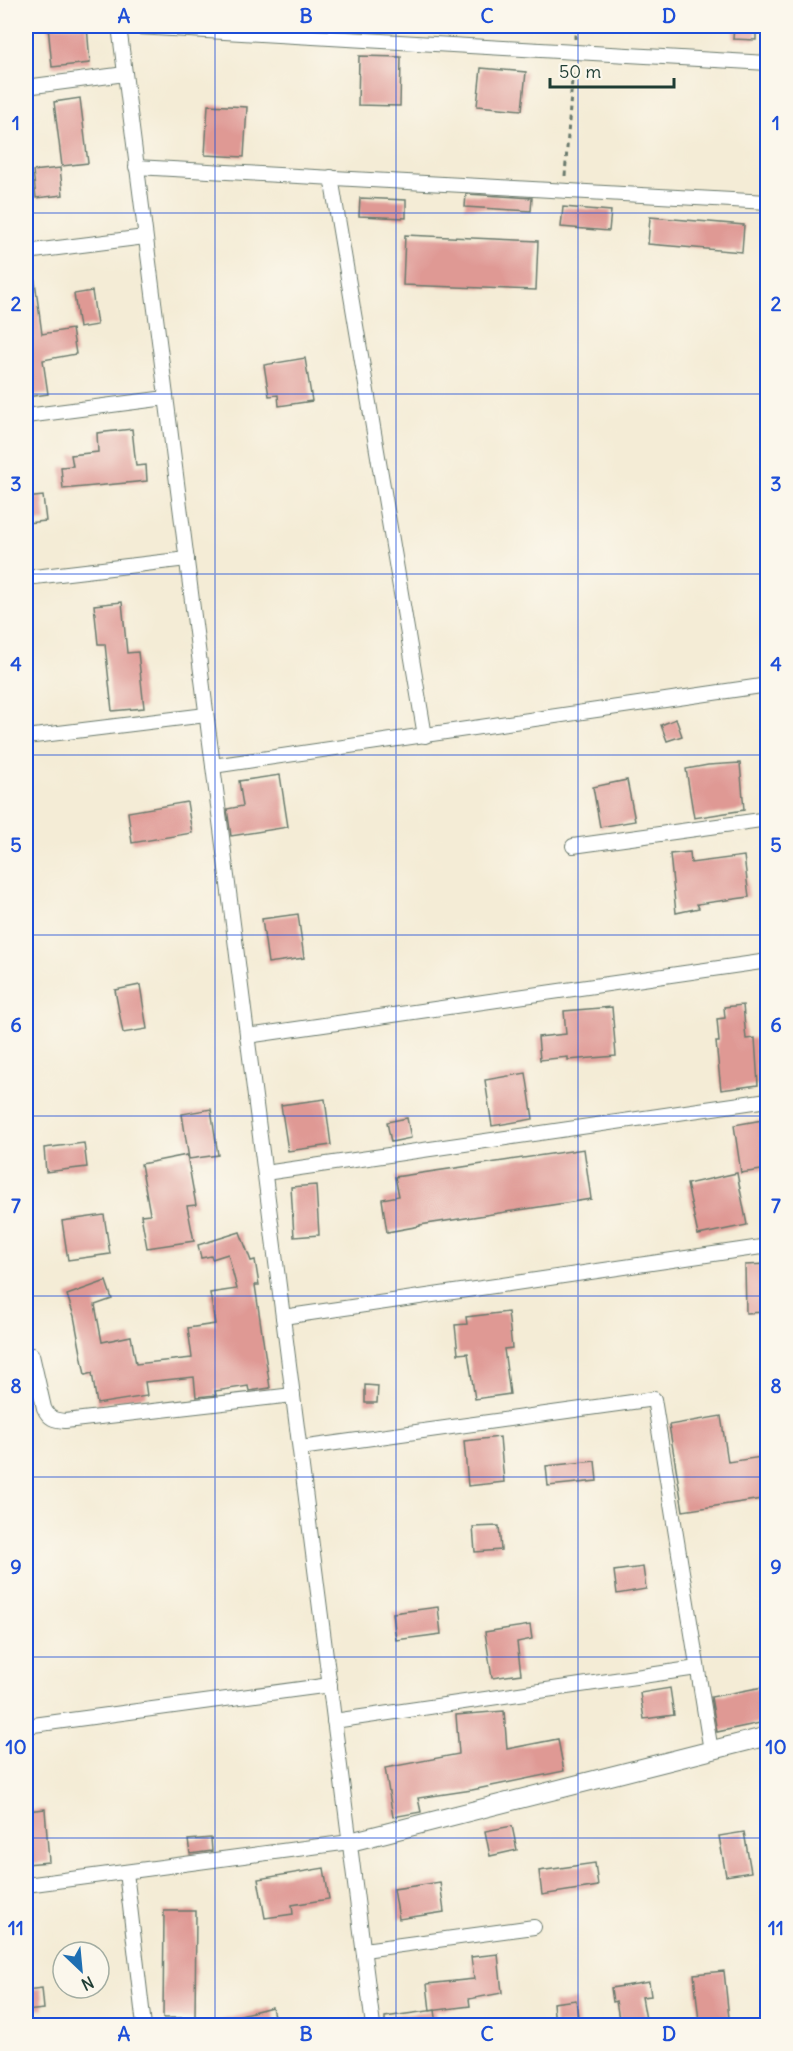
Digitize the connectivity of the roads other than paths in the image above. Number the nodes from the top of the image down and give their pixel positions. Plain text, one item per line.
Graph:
1 (119, 26) edge
2 (768, 63) edge
3 (125, 74) junction
4 (26, 87) edge
5 (136, 167) junction
6 (331, 177) junction
7 (768, 202) edge
8 (146, 237) junction
9 (26, 252) edge
10 (166, 398) junction
11 (26, 416) edge
12 (187, 559) junction
13 (26, 578) edge
14 (768, 685) edge
15 (206, 715) junction
16 (425, 736) junction
17 (26, 737) edge
18 (213, 766) junction
19 (768, 819) edge
20 (573, 846) dead end
21 (768, 961) edge
22 (247, 1036) junction
23 (768, 1100) edge
24 (265, 1173) junction
25 (768, 1245) edge
26 (283, 1317) junction
27 (32, 1355) dead end
28 (293, 1395) junction
29 (300, 1448) junction
30 (698, 1668) junction
31 (330, 1685) junction
32 (334, 1721) junction
33 (26, 1726) edge
34 (768, 1736) edge
35 (711, 1751) junction
36 (350, 1842) junction
37 (126, 1872) junction
38 (26, 1885) edge
39 (534, 1927) dead end
40 (364, 1950) junction
41 (144, 2025) edge
42 (373, 2025) edge

1 - 2 street
1 - 3 street
3 - 4 street
3 - 5 street
5 - 6 street
5 - 8 street
6 - 7 street
6 - 16 street
8 - 9 street
8 - 10 street
10 - 11 street
10 - 12 street
12 - 13 street
12 - 15 street
14 - 16 street
15 - 17 street
15 - 18 street
16 - 18 street
18 - 22 street
19 - 20 street
21 - 22 street
22 - 24 street
23 - 24 street
24 - 26 street
25 - 26 street
26 - 28 street
27 - 28 street
28 - 29 street
29 - 30 street
29 - 31 street
30 - 32 street
30 - 35 street
31 - 32 street
31 - 33 street
32 - 36 street
34 - 35 street
35 - 36 street
36 - 37 street
36 - 40 street
37 - 38 street
37 - 41 street
39 - 40 street
40 - 42 street

